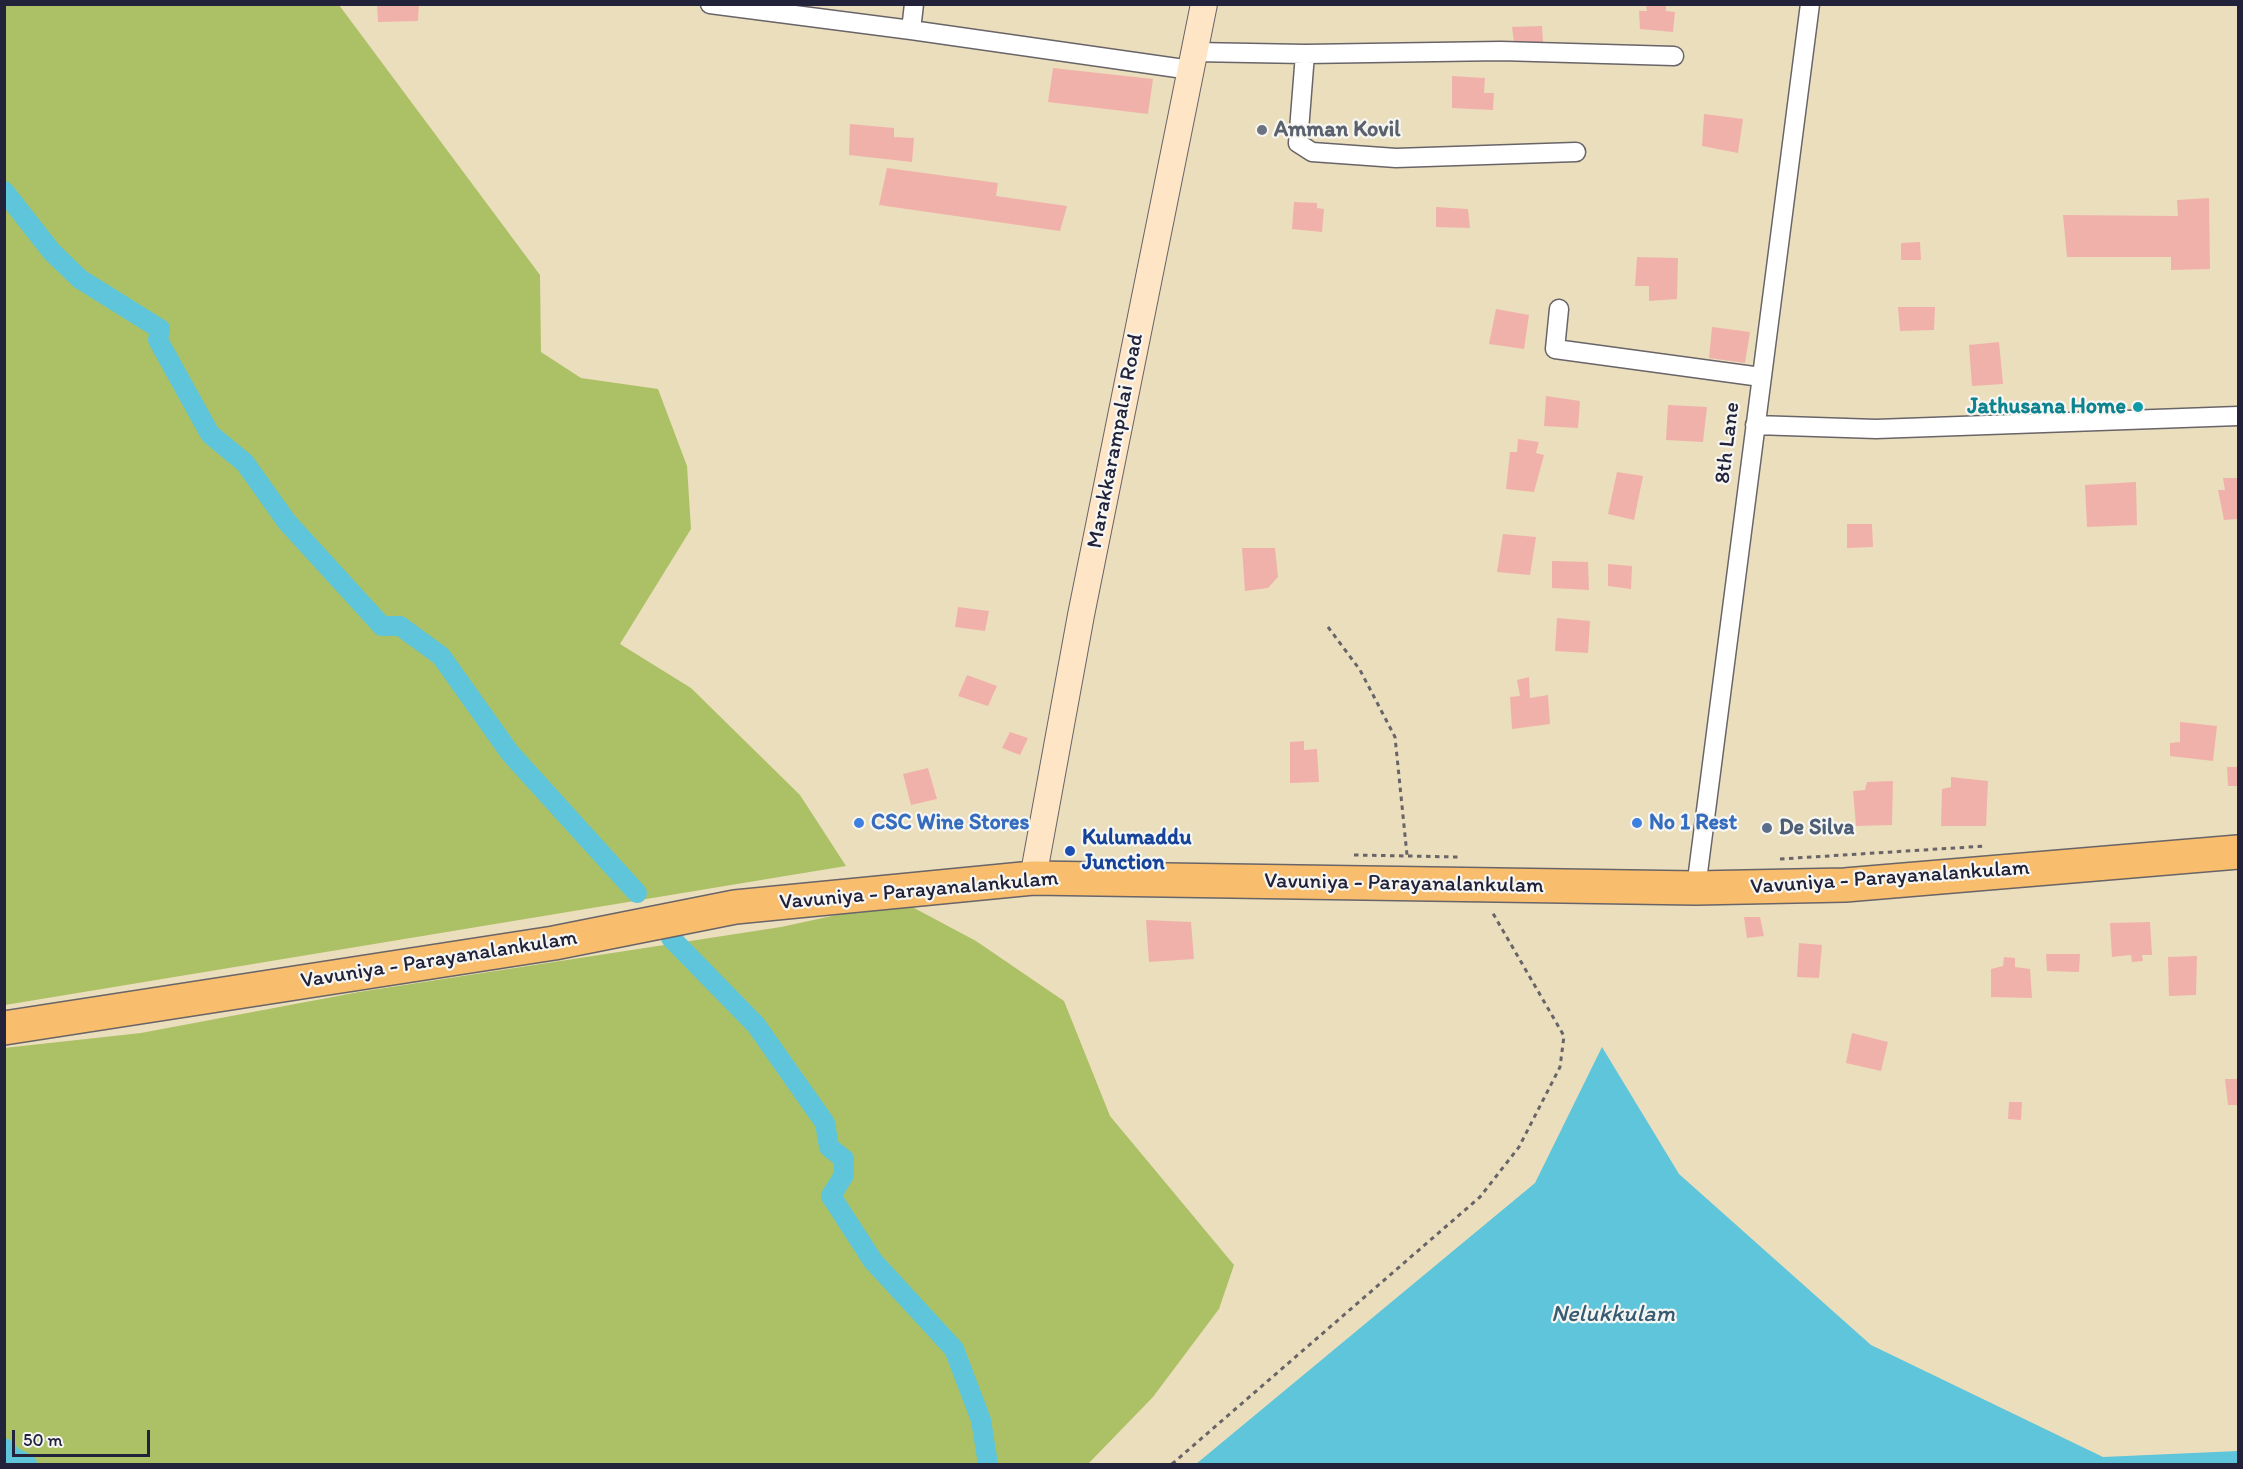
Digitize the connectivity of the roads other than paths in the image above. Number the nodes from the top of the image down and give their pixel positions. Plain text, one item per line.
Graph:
1 (914, 4) edge
2 (1204, 4) edge
3 (1810, 4) edge
4 (721, 5) edge
5 (911, 30) junction
6 (1305, 54) junction
7 (1674, 56) dead end
8 (1192, 61) junction
9 (1576, 152) dead end
10 (1558, 309) dead end
11 (1761, 377) junction
12 (2238, 416) edge
13 (1755, 425) junction
14 (2238, 852) edge
15 (1033, 878) junction
16 (1696, 888) junction
17 (4, 1028) edge

1 - 5 street
2 - 8 street, Marakkarampalai Road
3 - 11 street, 8th Lane
4 - 5 street
5 - 8 street
6 - 7 street
6 - 8 street
6 - 9 street
8 - 15 street, Marakkarampalai Road
10 - 11 street
11 - 13 street, 8th Lane
12 - 13 street
13 - 16 street, 8th Lane
14 - 16 highway, Vavuniya - Parayanalankulam
15 - 16 highway, Vavuniya - Parayanalankulam
15 - 17 highway, Vavuniya - Parayanalankulam

